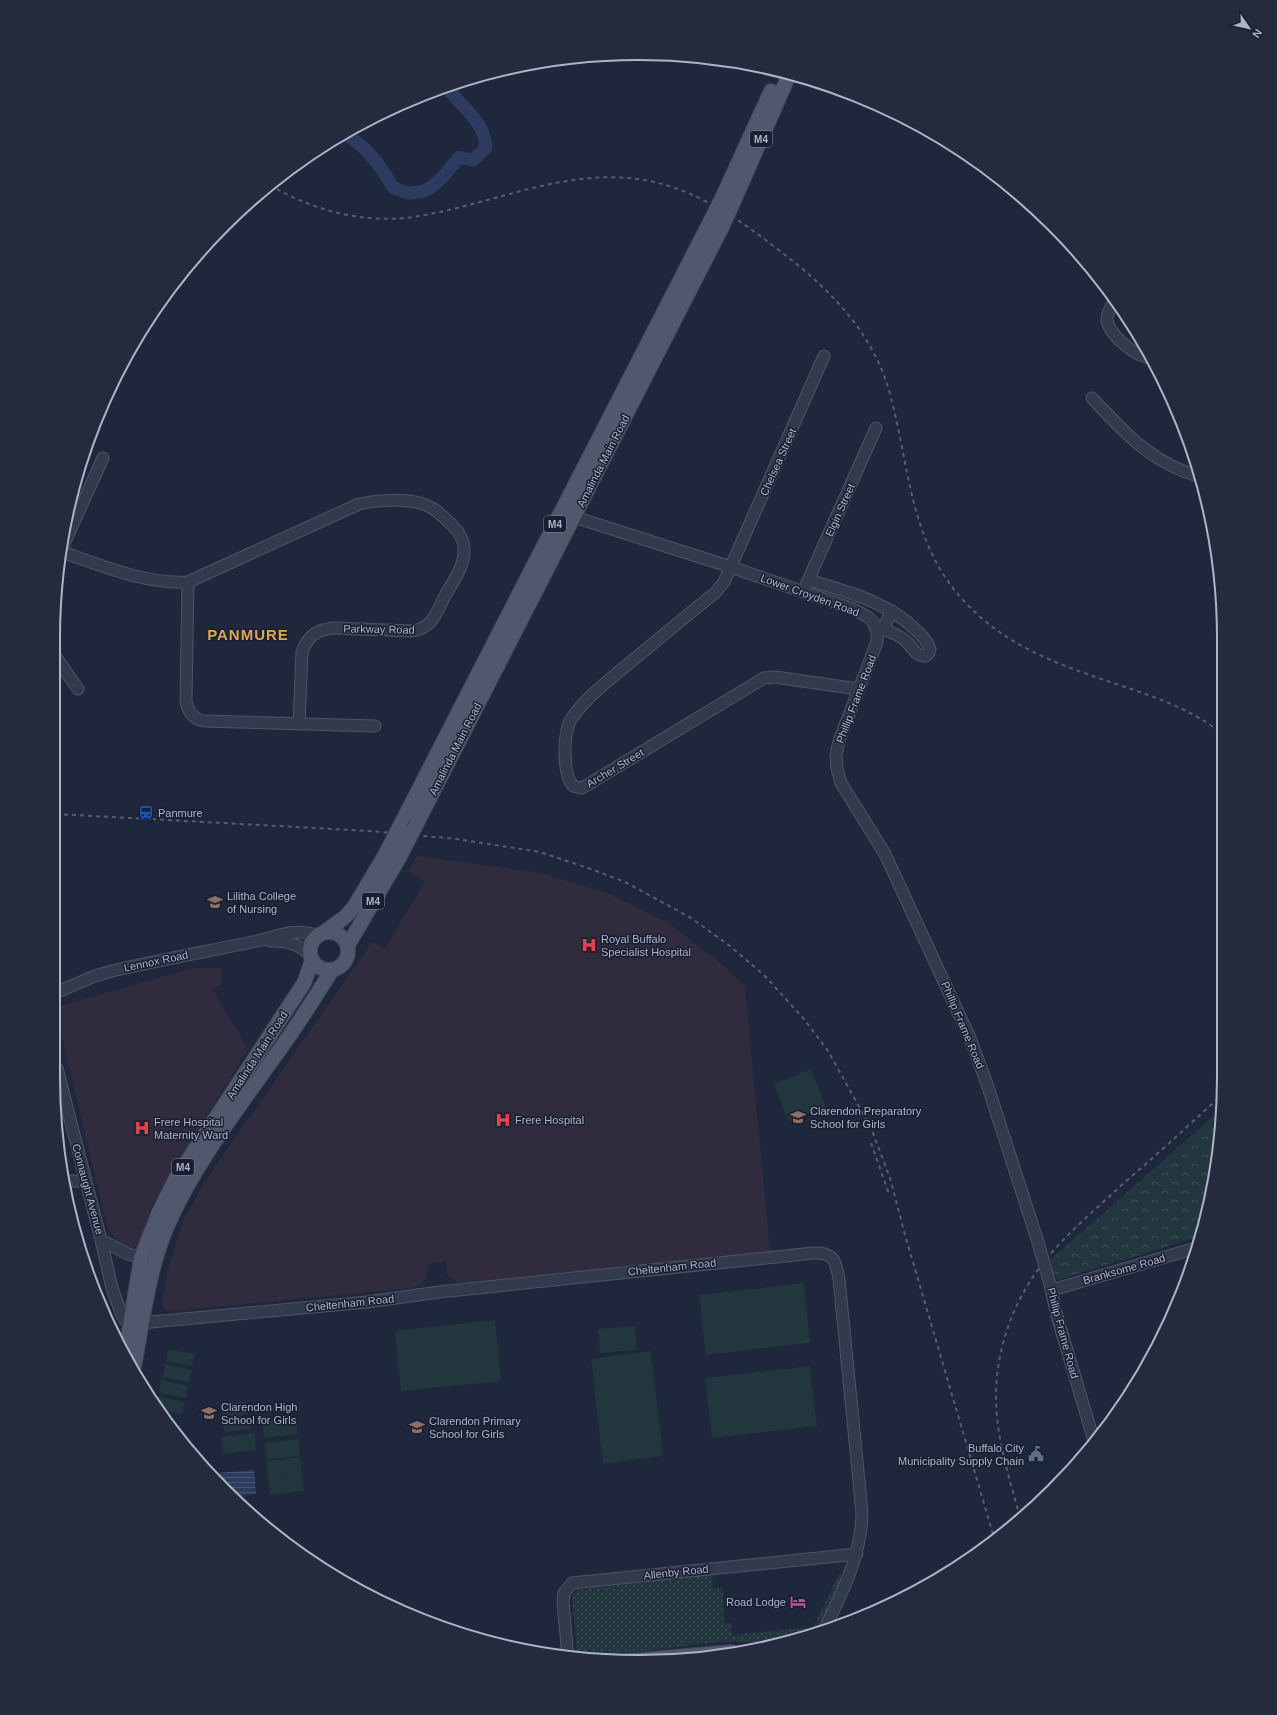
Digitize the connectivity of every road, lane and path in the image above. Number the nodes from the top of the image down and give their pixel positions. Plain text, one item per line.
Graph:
1 (777, 77) edge
2 (787, 80) edge
3 (728, 200) junction
4 (716, 226) junction
5 (1112, 306) edge
6 (824, 356) dead end
7 (1143, 356) edge
8 (1092, 398) dead end
9 (876, 428) dead end
10 (103, 458) dead end
11 (1193, 475) edge
12 (561, 512) junction
13 (574, 517) junction
14 (70, 530) edge
15 (67, 553) edge
16 (731, 567) junction
17 (809, 580) junction
18 (188, 582) junction
19 (803, 591) junction
20 (892, 611) junction
21 (880, 628) junction
22 (60, 663) edge
23 (78, 689) dead end
24 (858, 689) junction
25 (299, 724) junction
26 (375, 726) dead end
27 (322, 933) junction
28 (258, 941) junction
29 (348, 945) junction
30 (311, 959) junction
31 (332, 970) junction
32 (60, 991) edge
33 (60, 1076) edge
34 (70, 1181) edge
35 (85, 1181) junction
36 (101, 1240) junction
37 (1190, 1250) edge
38 (148, 1260) junction
39 (1051, 1287) junction
40 (137, 1324) junction
41 (128, 1347) edge
42 (134, 1359) edge
43 (1092, 1435) edge
44 (857, 1554) junction
45 (827, 1623) edge
46 (567, 1650) edge

1 - 3 main road, Amalinda Main Road / M4
2 - 3 main road, Amalinda Main Road / M4
3 - 4 main road, Amalinda Main Road / M4, bridge
4 - 12 main road, Amalinda Main Road / M4
4 - 13 main road, Amalinda Main Road / M4
5 - 7 street
6 - 16 street, Chelsea Street
8 - 11 street
9 - 17 street, Elgin Street
10 - 14 street
12 - 13 street, Lower Croyden Road
12 - 27 main road, Amalinda Main Road / M4, bridge
13 - 16 street, Lower Croyden Road
13 - 29 main road, Amalinda Main Road / M4, bridge
15 - 18 street, Parkway Road
16 - 19 street, Lower Croyden Road
16 - 24 street, Archer Street
17 - 19 street, Elgin Street
17 - 20 street, Lower Croyden Road
18 - 25 street
18 - 25 street, Parkway Road
19 - 21 street, Lower Croyden Road
20 - 21 street
20 - 21 street, Lower Croyden Road
21 - 24 street, Phillip Frame Road
22 - 23 street
24 - 39 street, Phillip Frame Road, bridge
25 - 26 street
27 - 28 street, Lennox Road
27 - 29 main road
27 - 30 main road, Amalinda Main Road / M4
28 - 30 street, Lennox Road
28 - 32 street, Lennox Road
29 - 31 main road, Amalinda Main Road / M4
30 - 31 main road
30 - 38 main road, Amalinda Main Road / M4
31 - 38 main road, Amalinda Main Road / M4
33 - 35 street, Connaught Avenue
34 - 35 street
35 - 36 street, Connaught Avenue
36 - 38 street, Connaught Avenue
36 - 40 street, Connaught Avenue
37 - 39 street, Branksome Road
38 - 40 main road, Amalinda Main Road / M4
39 - 43 street, Phillip Frame Road
40 - 41 main road, M4
40 - 42 main road, M4
40 - 44 street, Cheltenham Road
44 - 45 street, Cheltenham Road
44 - 46 street, Allenby Road

